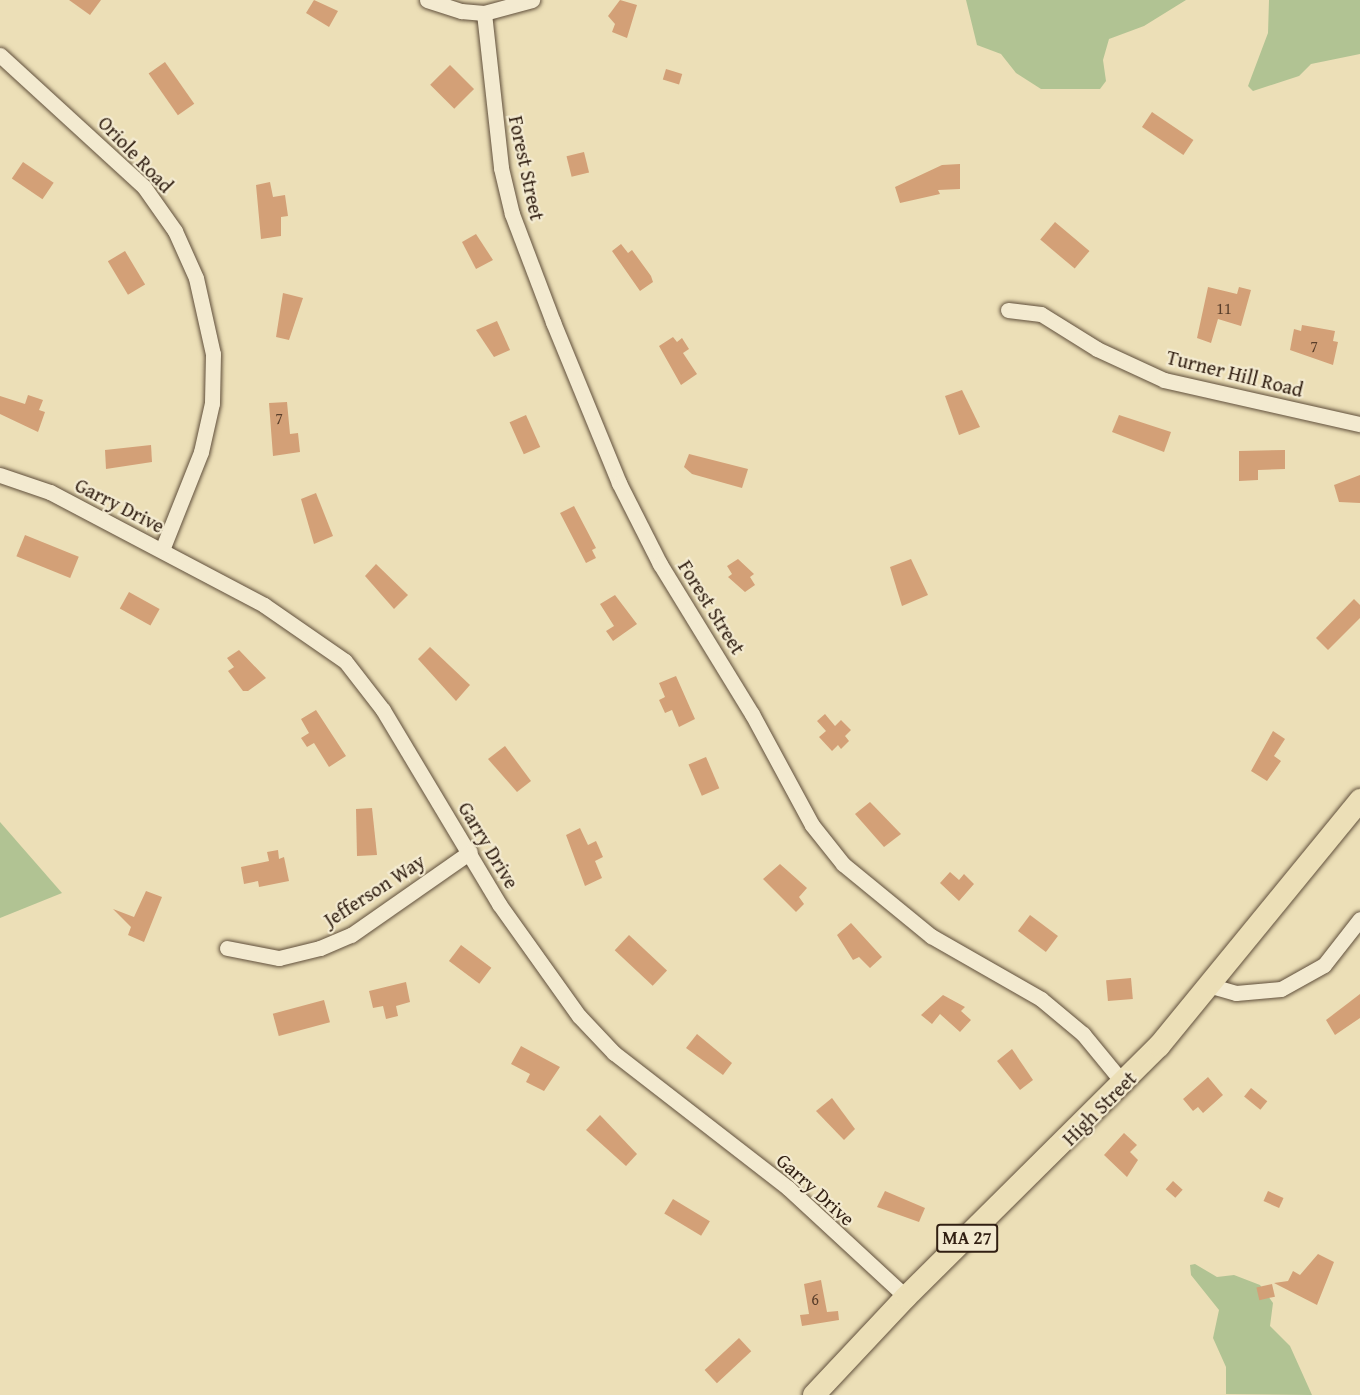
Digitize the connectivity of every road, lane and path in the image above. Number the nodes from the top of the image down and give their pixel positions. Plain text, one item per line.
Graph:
1 (427, 0) edge
2 (532, 0) edge
3 (484, 13) junction
4 (0, 55) edge
5 (1008, 310) dead end
6 (1360, 424) edge
7 (0, 475) edge
8 (162, 550) junction
9 (1360, 800) edge
10 (470, 852) junction
11 (1360, 919) edge
12 (227, 948) dead end
13 (1208, 984) junction
14 (1124, 1084) junction
15 (906, 1297) junction
16 (814, 1395) edge

1 - 3 street
2 - 3 street
3 - 14 street, Forest Street
4 - 8 street, Oriole Road
5 - 6 street, Turner Hill Road
7 - 8 street, Garry Drive
8 - 10 street, Garry Drive
9 - 13 main road, High Street / MA 27
10 - 12 street, Jefferson Way
10 - 15 street, Garry Drive
11 - 13 street
13 - 14 main road, High Street / MA 27
14 - 15 main road, High Street / MA 27
15 - 16 main road, High Street / MA 27

